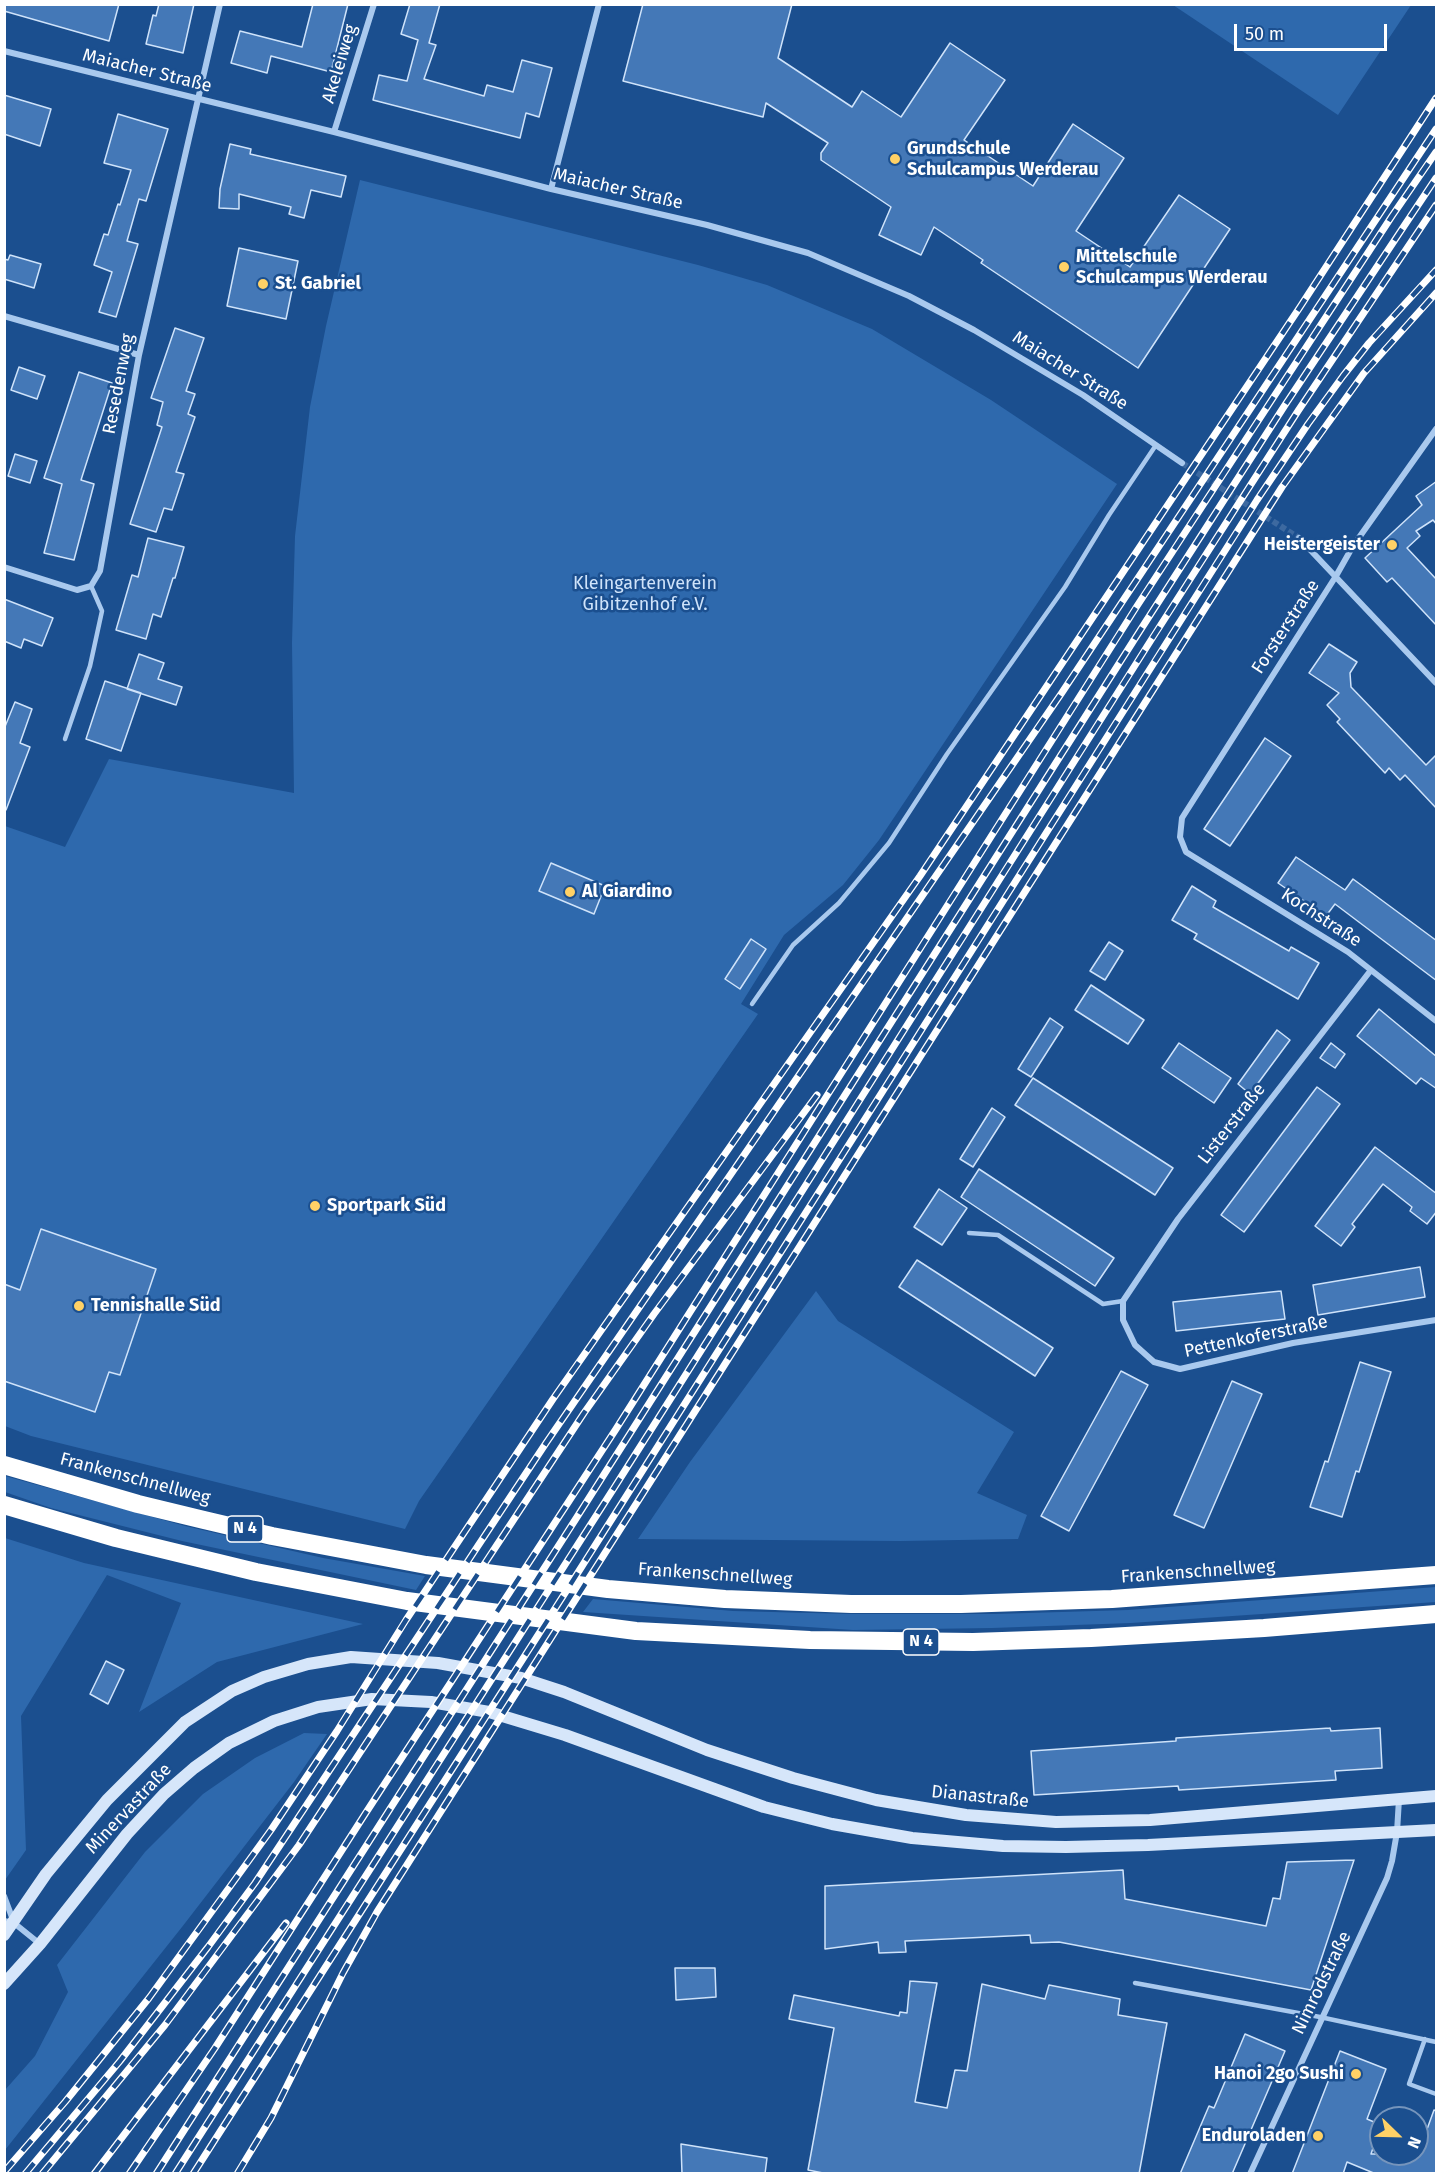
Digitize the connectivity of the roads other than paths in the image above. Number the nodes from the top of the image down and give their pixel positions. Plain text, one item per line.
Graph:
1 (220, 4) edge
2 (374, 4) edge
3 (599, 4) edge
4 (4, 51) edge
5 (198, 99) junction
6 (334, 132) junction
7 (551, 189) junction
8 (4, 316) edge
9 (139, 355) junction
10 (1437, 429) edge
11 (1156, 445) junction
12 (1182, 463) tunnel mouth
13 (1299, 538) tunnel mouth
14 (4, 567) edge
15 (1336, 576) junction
16 (91, 586) junction
17 (1437, 683) edge
18 (65, 739) dead end
19 (1184, 848) joint
20 (1371, 970) junction
21 (752, 1004) dead end
22 (1437, 1021) edge
23 (969, 1233) dead end
24 (1124, 1301) junction
25 (1437, 1320) edge
26 (4, 1465) edge
27 (4, 1505) edge
28 (1437, 1575) edge
29 (1437, 1614) edge
30 (540, 1684) joint
31 (1437, 1796) edge
32 (1399, 1799) junction
33 (1437, 1830) edge
34 (1397, 1832) junction
35 (4, 1896) edge
36 (9, 1922) edge
37 (4, 1935) edge
38 (40, 1944) junction
39 (1135, 1983) dead end
40 (4, 1984) edge
41 (1320, 2017) junction
42 (1425, 2040) junction
43 (1437, 2042) edge
44 (1437, 2094) edge
45 (1250, 2174) edge

1 - 5 street, Resedenweg
2 - 6 street, Akeleiweg
3 - 7 street
4 - 5 street, Maiacher Straße
5 - 6 street, Maiacher Straße
5 - 9 street, Resedenweg
6 - 7 street, Maiacher Straße
7 - 11 street, Maiacher Straße
8 - 9 street
9 - 16 street, Resedenweg
10 - 15 street, Forsterstraße
11 - 12 street, Maiacher Straße
11 - 21 lane
13 - 15 street
14 - 16 street
15 - 17 street
15 - 19 street, Forsterstraße
16 - 18 lane
19 - 20 street, Kochstraße
20 - 22 street, Kochstraße
20 - 24 street, Listerstraße
23 - 24 lane
24 - 25 street, Pettenkoferstraße
26 - 28 highway, Frankenschnellweg / N 4
27 - 29 highway, N 4
30 - 32 main road, Dianastraße
30 - 36 main road, Minervastraße
31 - 32 main road, Dianastraße
32 - 34 street, Nimrodstraße
33 - 34 main road
34 - 38 main road, Minervastraße
34 - 41 street, Nimrodstraße
35 - 36 street
36 - 37 main road, Minervastraße
36 - 38 street
38 - 40 main road, Minervastraße
39 - 41 lane
41 - 42 lane
41 - 45 street, Nimrodstraße
42 - 43 lane
42 - 44 lane

